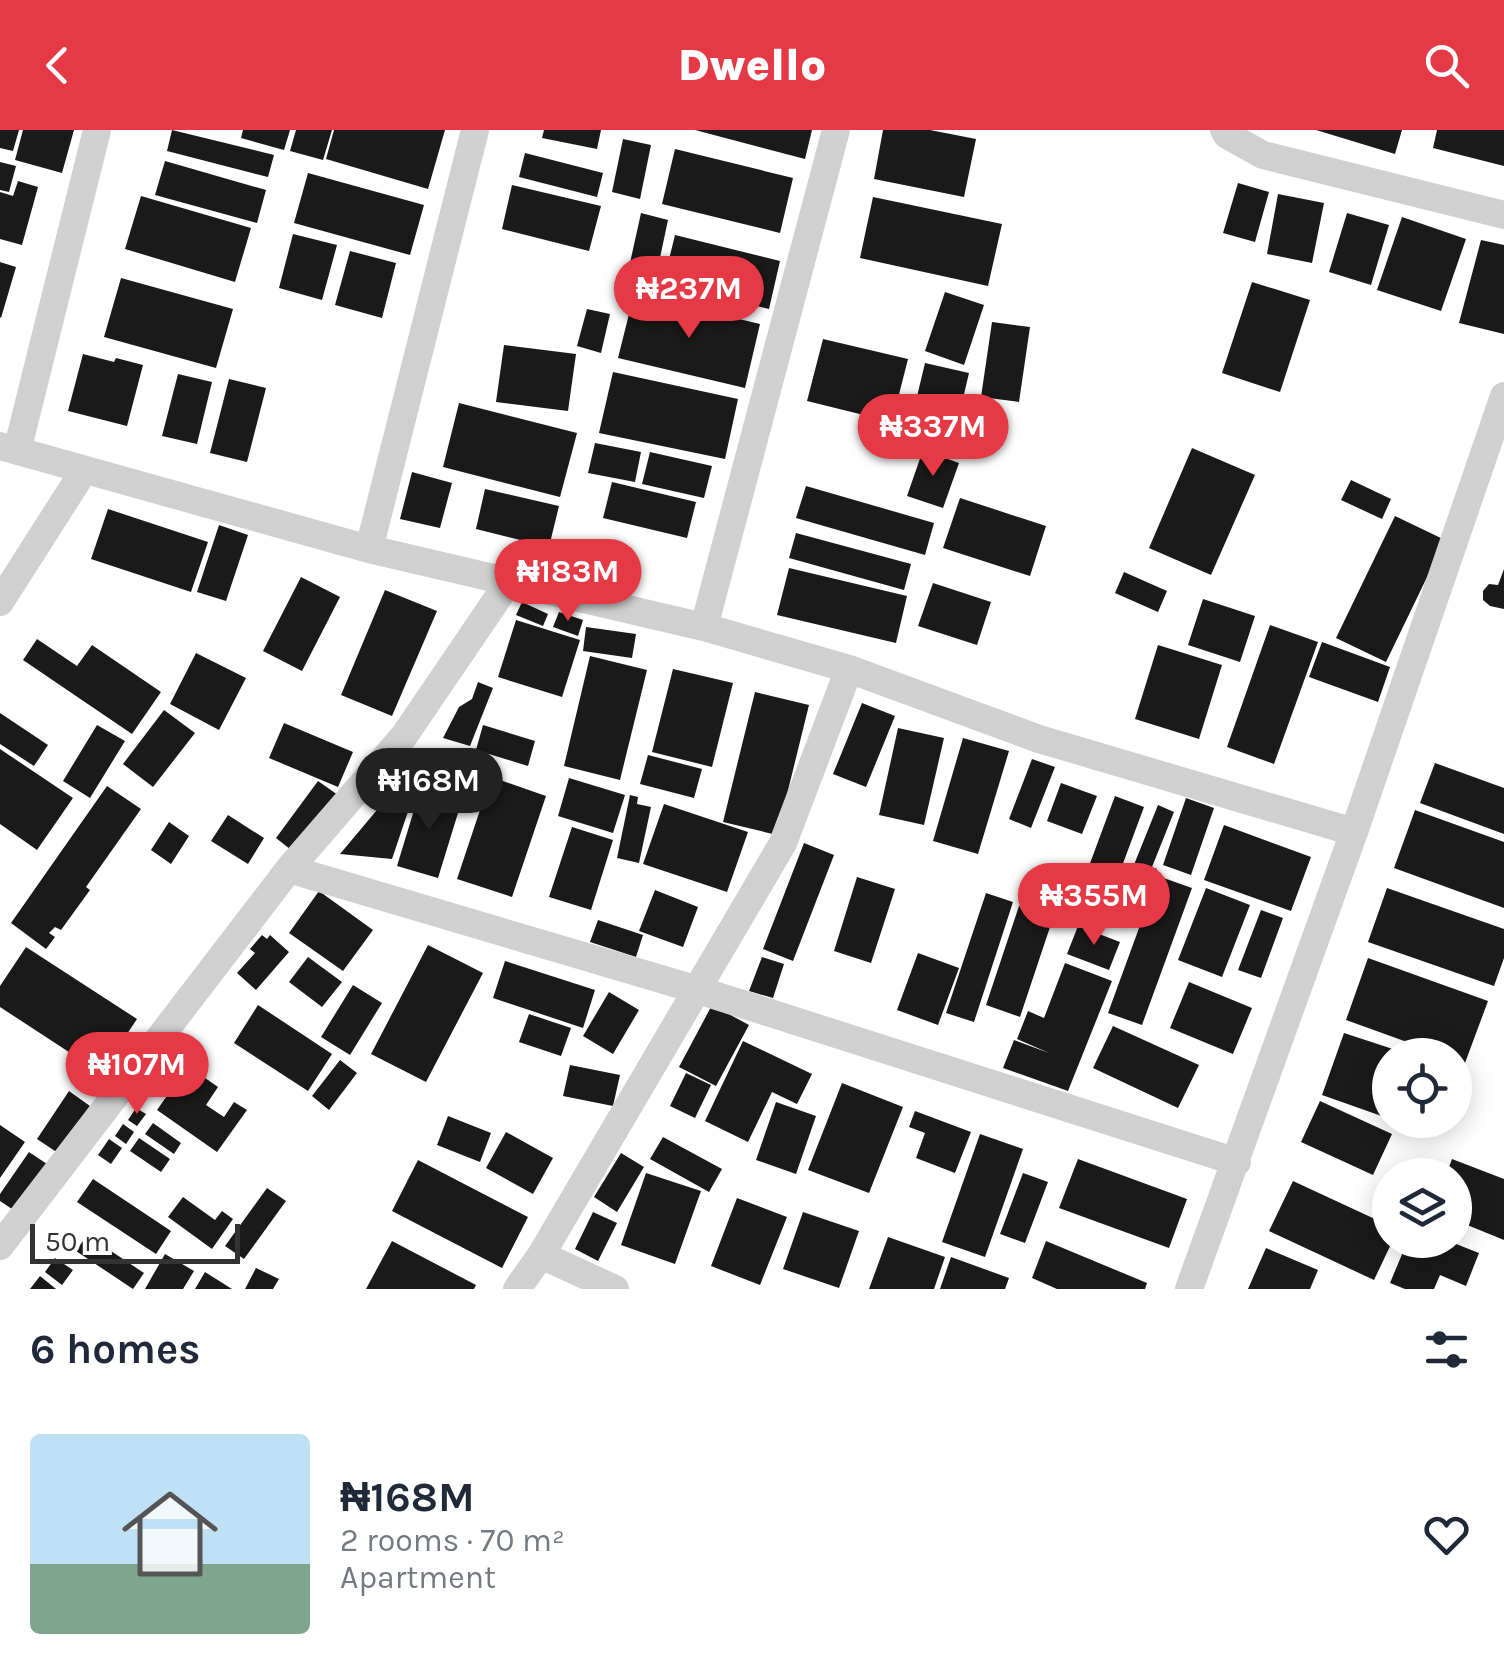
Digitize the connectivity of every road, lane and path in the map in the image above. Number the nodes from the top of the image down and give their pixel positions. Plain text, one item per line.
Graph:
1 (97, 130) edge
2 (476, 130) edge
3 (836, 130) edge
4 (1224, 130) edge
5 (1504, 216) edge
6 (1504, 396) edge
7 (9, 448) edge
8 (82, 472) junction
9 (369, 550) junction
10 (508, 582) junction
11 (0, 602) edge
12 (704, 627) junction
13 (849, 670) junction
14 (1354, 832) junction
15 (289, 869) junction
16 (698, 990) junction
17 (1237, 1162) junction
18 (0, 1246) edge
19 (541, 1255) junction
20 (518, 1289) edge
21 (615, 1289) edge
22 (1189, 1289) edge

1 - 7 street
2 - 9 street
3 - 12 street
4 - 5 street
6 - 14 street
7 - 8 street
8 - 9 street
8 - 11 street
9 - 10 street
10 - 12 street
10 - 15 street
12 - 13 street
13 - 14 street
13 - 16 street
14 - 17 street
15 - 16 street
15 - 18 street
16 - 17 street
16 - 19 street
17 - 22 street
19 - 20 street
19 - 21 street

